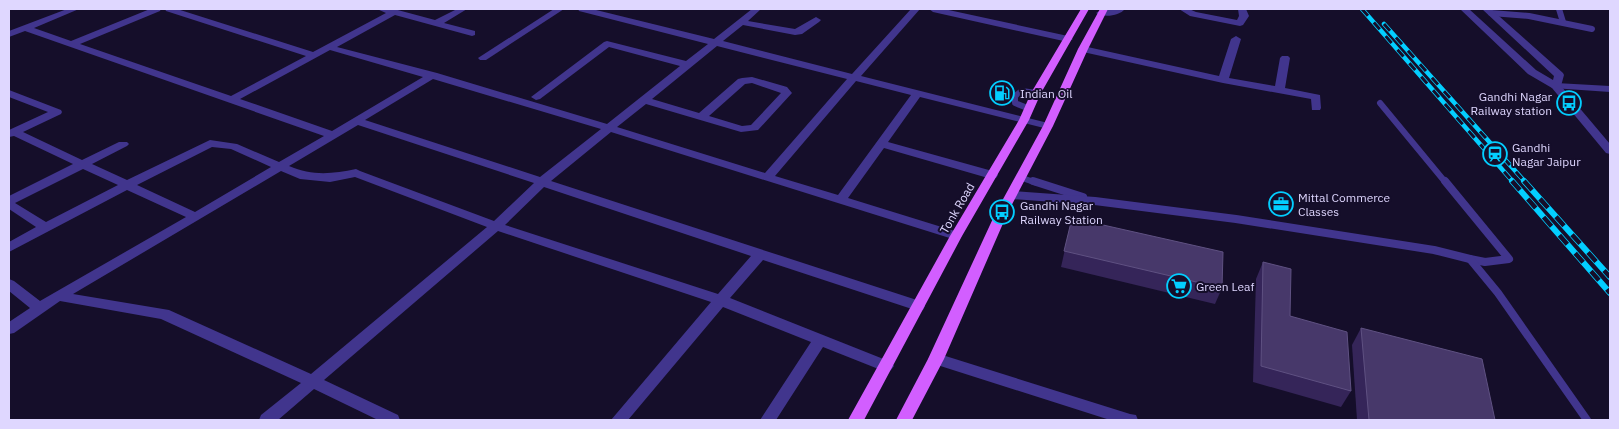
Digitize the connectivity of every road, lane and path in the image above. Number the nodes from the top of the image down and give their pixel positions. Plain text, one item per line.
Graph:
1 (75, 9) edge
2 (157, 9) edge
3 (169, 9) edge
4 (463, 9) edge
5 (560, 9) edge
6 (582, 9) edge
7 (757, 9) edge
8 (916, 9) edge
9 (935, 9) edge
10 (1121, 9) edge
11 (1183, 9) edge
12 (1242, 9) edge
13 (1464, 9) edge
14 (1559, 9) edge
15 (386, 10) edge
16 (1083, 10) edge
17 (1102, 11) edge
18 (1489, 11) edge
19 (816, 20) dead end
20 (741, 22) junction
21 (1563, 22) junction
22 (438, 24) junction
23 (24, 28) junction
24 (1592, 29) dead end
25 (472, 33) dead end
26 (9, 34) edge
27 (1236, 39) dead end
28 (1068, 40) junction
29 (715, 43) junction
30 (71, 44) junction
31 (328, 47) junction
32 (1083, 49) junction
33 (314, 55) junction
34 (483, 58) dead end
35 (1285, 58) dead end
36 (688, 65) junction
37 (433, 75) junction
38 (854, 77) junction
39 (1223, 80) junction
40 (1556, 86) junction
41 (1279, 90) junction
42 (1610, 90) edge
43 (9, 93) edge
44 (918, 93) junction
45 (1036, 93) junction
46 (536, 97) dead end
47 (231, 100) junction
48 (644, 100) junction
49 (1380, 103) dead end
50 (1316, 108) dead end
51 (1027, 114) junction
52 (701, 117) junction
53 (357, 121) junction
54 (1048, 126) junction
55 (610, 128) junction
56 (12, 133) edge
57 (333, 136) junction
58 (1606, 143) edge
59 (123, 144) dead end
60 (881, 144) junction
61 (1610, 151) edge
62 (84, 164) junction
63 (279, 166) junction
64 (992, 175) junction
65 (768, 177) junction
66 (1022, 178) junction
67 (542, 182) junction
68 (127, 184) junction
69 (1012, 195) junction
70 (841, 200) junction
71 (1095, 201) junction
72 (9, 203) edge
73 (195, 217) junction
74 (496, 226) junction
75 (45, 227) junction
76 (956, 236) junction
77 (9, 248) edge
78 (761, 253) junction
79 (1470, 259) junction
80 (9, 284) edge
81 (58, 296) junction
82 (723, 301) junction
83 (918, 306) junction
84 (40, 308) junction
85 (9, 330) edge
86 (821, 338) junction
87 (936, 359) junction
88 (886, 366) junction
89 (312, 382) junction
90 (267, 420) edge
91 (392, 420) edge
92 (619, 420) edge
93 (768, 420) edge
94 (856, 420) edge
95 (904, 420) edge
96 (1130, 420) edge
97 (1586, 420) edge

1 - 23 street
2 - 30 street
3 - 33 street
4 - 22 street
5 - 34 street
6 - 29 street
7 - 20 street
8 - 38 street
9 - 28 street
10 - 17 street
11 - 12 street
13 - 40 street
14 - 21 lane
15 - 22 street
15 - 31 street
16 - 28 main road, Tonk Road
17 - 32 main road
18 - 21 lane
18 - 40 street
19 - 20 street
20 - 29 street
21 - 24 lane
22 - 25 street
23 - 26 street
23 - 30 street
27 - 39 street
28 - 45 main road, Tonk Road
29 - 36 street
29 - 38 street
30 - 47 street
31 - 33 street
31 - 37 street
32 - 39 street
32 - 54 main road
33 - 47 street
35 - 41 street
36 - 46 street
36 - 48 street
37 - 53 street
37 - 55 street
38 - 44 street
38 - 65 street
39 - 41 street
40 - 42 street
40 - 58 street
41 - 50 street
43 - 56 street
44 - 51 street
44 - 60 street
45 - 51 main road, Tonk Road
45 - 51 lane
47 - 57 street
48 - 52 street
48 - 55 street
49 - 79 lane
51 - 54 street
51 - 64 main road, Tonk Road
52 - 52 street
53 - 57 street
53 - 67 street
54 - 66 main road
55 - 65 street
55 - 67 street
56 - 62 street
57 - 63 street
58 - 61 street
59 - 62 street
60 - 64 street
60 - 70 street
62 - 68 street
62 - 72 street
63 - 68 street
63 - 73 street
63 - 74 street
64 - 76 main road, Tonk Road
65 - 70 street
66 - 69 main road
66 - 71 lane
67 - 74 street
67 - 78 street
68 - 73 street
68 - 75 street
69 - 71 lane
69 - 87 main road
70 - 76 street
71 - 79 lane
72 - 75 street
73 - 81 street
74 - 82 street
74 - 89 street
75 - 77 street
76 - 83 main road, Tonk Road
78 - 82 street
78 - 83 street
79 - 97 lane
80 - 84 street
81 - 84 street
81 - 89 street
82 - 86 street
82 - 92 street
83 - 88 main road, Tonk Road
84 - 85 street
86 - 88 street
86 - 93 street
87 - 95 main road
87 - 96 street
88 - 94 main road, Tonk Road
89 - 90 street
89 - 91 street

